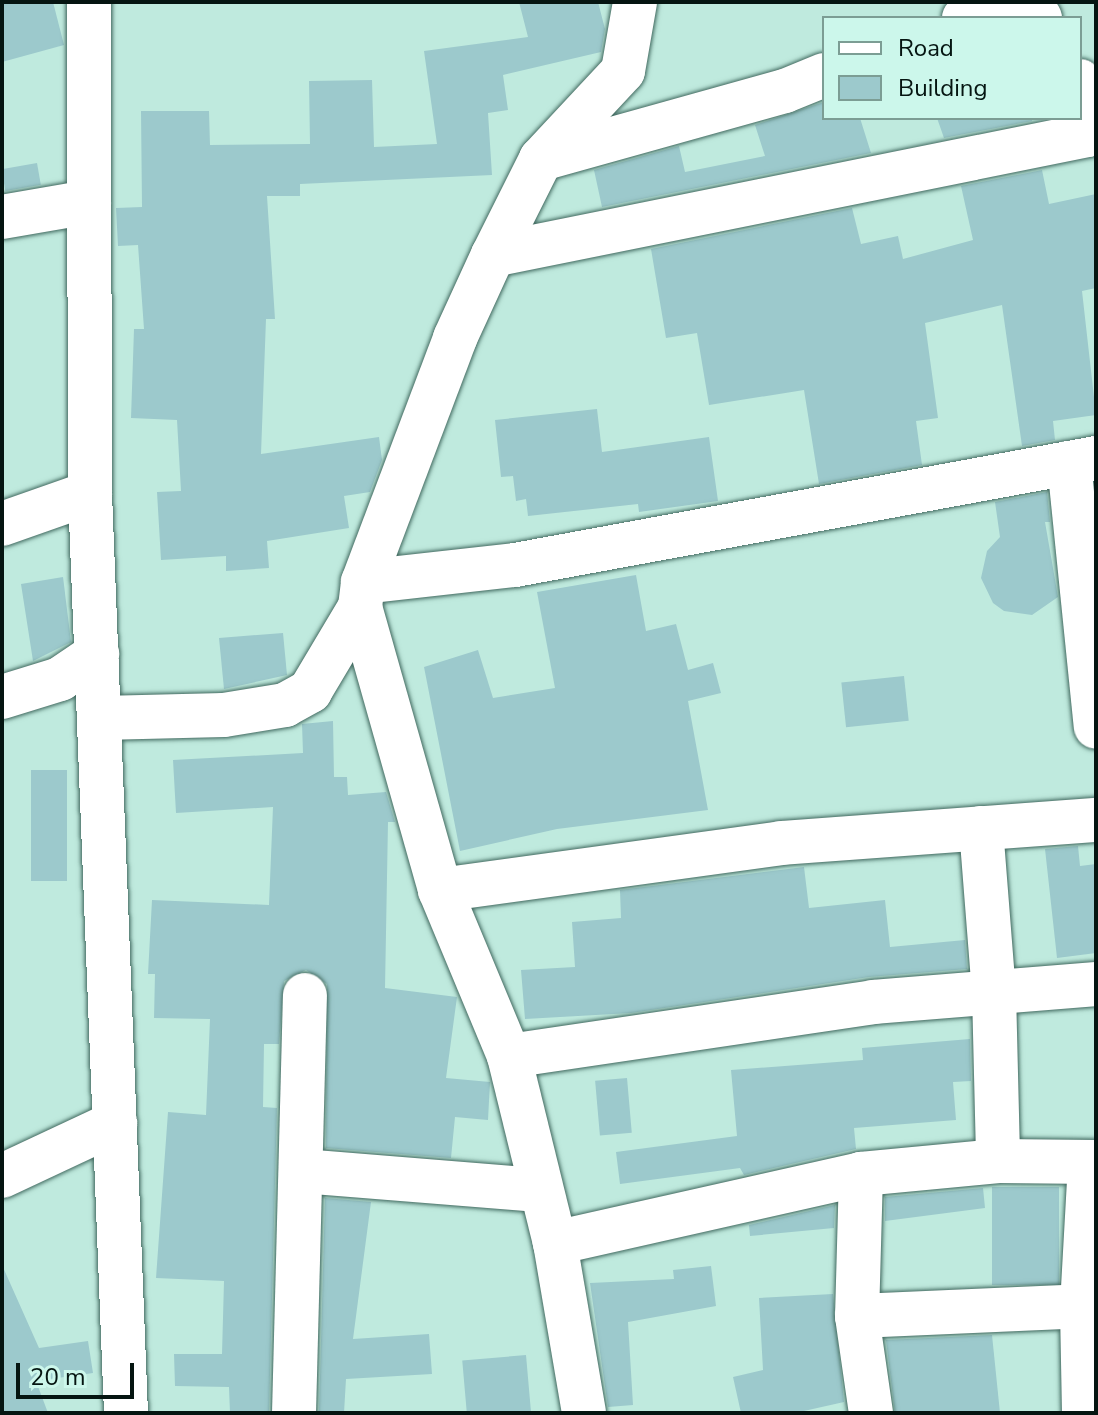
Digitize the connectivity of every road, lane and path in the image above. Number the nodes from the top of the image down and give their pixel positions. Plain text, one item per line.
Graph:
1 (89, 2) edge
2 (635, 2) edge
3 (1003, 2) edge
4 (969, 16) edge
5 (822, 76) edge
6 (1082, 84) edge
7 (1096, 108) edge
8 (1096, 127) edge
9 (541, 159) junction
10 (89, 202) junction
11 (2, 217) edge
12 (493, 255) junction
13 (1082, 460) edge
14 (90, 493) junction
15 (2, 524) edge
16 (362, 594) junction
17 (97, 654) junction
18 (2, 697) edge
19 (101, 718) junction
20 (1096, 727) edge
21 (1096, 820) edge
22 (981, 828) junction
23 (440, 890) junction
24 (1096, 984) edge
25 (994, 992) junction
26 (305, 995) dead end
27 (509, 1056) junction
28 (115, 1123) junction
29 (998, 1161) junction
30 (1093, 1162) edge
31 (302, 1171) junction
32 (861, 1174) junction
33 (2, 1176) edge
34 (539, 1190) junction
35 (555, 1243) junction
36 (1082, 1306) junction
37 (857, 1316) junction
38 (126, 1413) edge
39 (294, 1413) edge
40 (584, 1413) edge
41 (871, 1413) edge
42 (1084, 1413) edge

1 - 10 street
2 - 9 street
3 - 4 street
5 - 9 street
6 - 7 street
8 - 12 street
9 - 12 street
10 - 11 street
10 - 14 street
12 - 16 street
13 - 16 street
13 - 20 street
14 - 15 street
14 - 17 street
16 - 19 street
16 - 23 street
17 - 18 street
17 - 19 street
19 - 28 street
21 - 22 street
22 - 23 street
22 - 25 street
23 - 27 street
24 - 25 street
25 - 27 street
25 - 29 street
26 - 31 street
27 - 34 street
28 - 33 street
28 - 38 street
29 - 30 street
29 - 32 street
30 - 36 street
31 - 34 street
31 - 39 street
32 - 35 street
32 - 37 street
34 - 35 street
35 - 40 street
36 - 37 street
36 - 42 street
37 - 41 street

